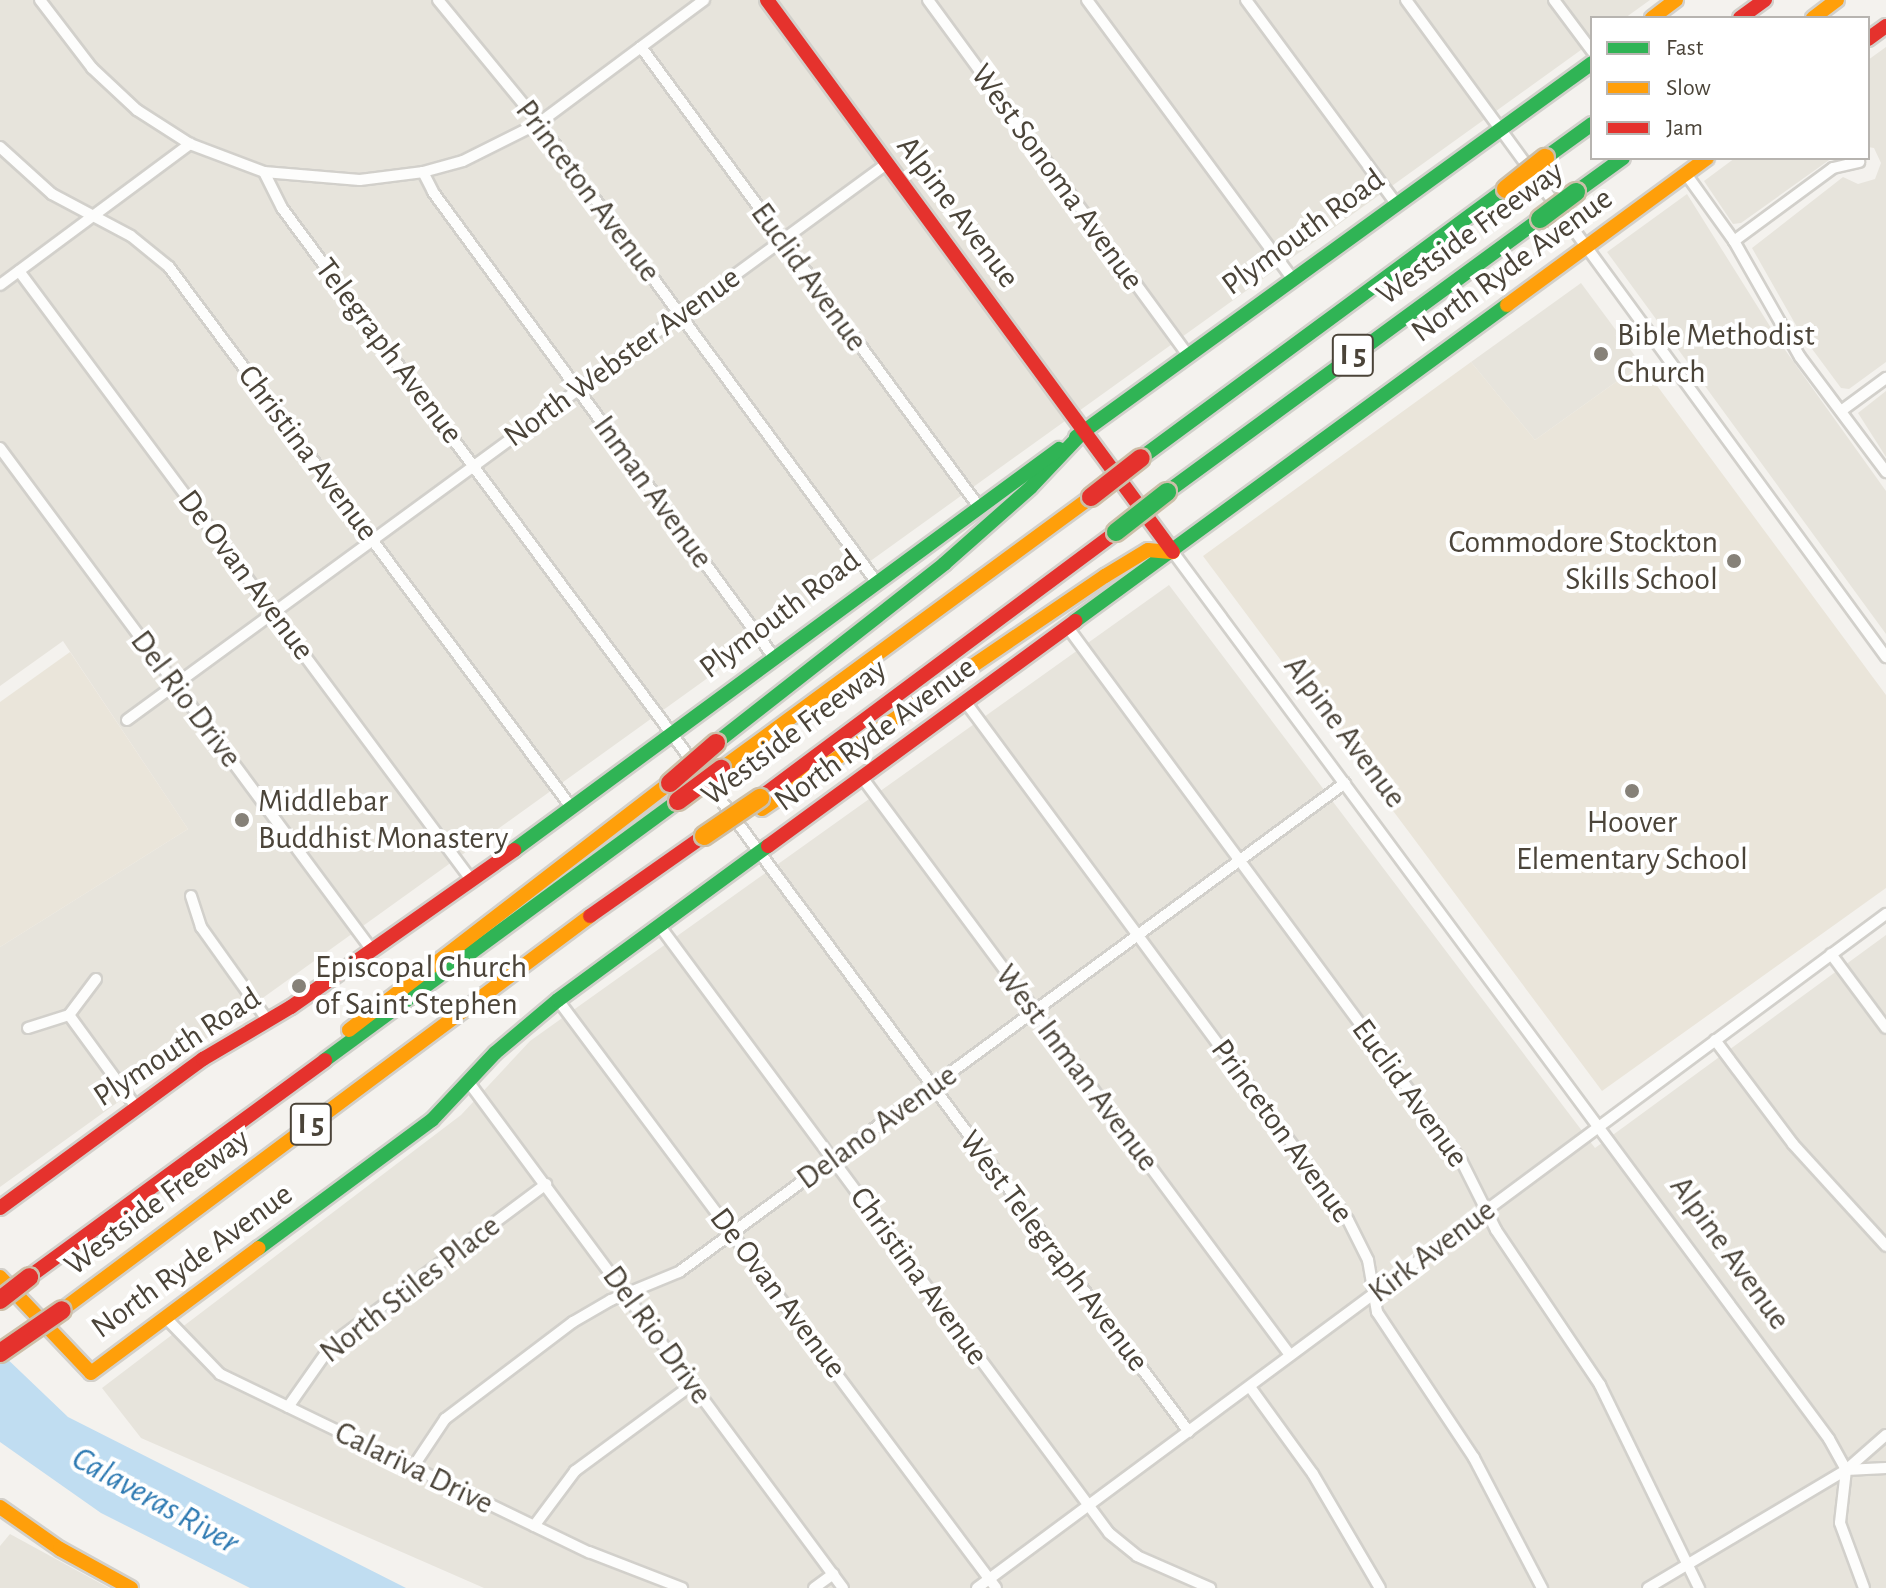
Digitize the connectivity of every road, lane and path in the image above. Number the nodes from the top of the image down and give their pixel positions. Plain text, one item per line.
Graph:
1 (40, 0) edge
2 (438, 0) edge
3 (704, 0) edge
4 (767, 0) edge
5 (928, 0) edge
6 (1087, 0) edge
7 (1246, 0) edge
8 (1406, 0) edge
9 (1554, 0) edge
10 (1676, 0) edge
11 (1765, 0) edge
12 (1837, 0) edge
13 (1655, 16) edge
14 (1743, 16) edge
15 (1816, 16) edge
16 (641, 47) junction
17 (1590, 48) edge
18 (1590, 64) edge
19 (539, 123) junction
20 (1590, 125) edge
21 (1500, 129) junction
22 (190, 144) junction
23 (0, 147) edge
24 (1620, 160) edge
25 (1704, 160) edge
26 (1859, 162) dead end
27 (885, 165) junction
28 (264, 172) junction
29 (423, 172) junction
30 (1686, 174) junction
31 (1395, 202) junction
32 (91, 216) junction
33 (781, 240) junction
34 (1734, 241) junction
35 (1586, 248) junction
36 (19, 271) junction
37 (1292, 278) junction
38 (0, 285) edge
39 (680, 315) junction
40 (1187, 354) junction
41 (1886, 378) edge
42 (578, 389) junction
43 (1841, 411) junction
44 (1084, 431) junction
45 (0, 448) edge
46 (474, 466) junction
47 (1886, 472) edge
48 (979, 507) junction
49 (373, 540) junction
50 (1173, 552) junction
51 (875, 580) junction
52 (275, 612) junction
53 (1069, 629) junction
54 (773, 656) junction
55 (1886, 657) edge
56 (176, 685) junction
57 (967, 704) junction
58 (127, 720) dead end
59 (669, 734) junction
60 (690, 761) joint
61 (864, 780) junction
62 (1345, 783) junction
63 (761, 804) junction
64 (571, 807) junction
65 (760, 854) junction
66 (1240, 861) junction
67 (472, 881) junction
68 (191, 896) dead end
69 (1886, 914) edge
70 (659, 925) junction
71 (1139, 936) junction
72 (372, 950) junction
73 (1831, 954) junction
74 (96, 979) dead end
75 (558, 1000) junction
76 (1035, 1011) junction
77 (69, 1015) junction
78 (268, 1021) junction
79 (28, 1028) dead end
80 (1886, 1028) edge
81 (1715, 1040) junction
82 (470, 1084) junction
83 (932, 1087) junction
84 (136, 1107) junction
85 (1599, 1127) junction
86 (833, 1159) junction
87 (190, 1161) junction
88 (546, 1184) junction
89 (0, 1208) edge
90 (1487, 1210) junction
91 (734, 1233) junction
92 (1886, 1246) edge
93 (0, 1277) edge
94 (1374, 1294) junction
95 (628, 1296) junction
96 (0, 1300) edge
97 (166, 1318) junction
98 (0, 1353) edge
99 (1290, 1355) junction
100 (693, 1384) junction
101 (1250, 1387) junction
102 (288, 1407) junction
103 (1189, 1432) junction
104 (1886, 1435) edge
105 (413, 1467) junction
106 (1886, 1468) edge
107 (1846, 1470) junction
108 (1088, 1506) junction
109 (1, 1510) edge
110 (534, 1526) junction
111 (1689, 1565) junction
112 (833, 1574) junction
113 (992, 1583) edge
114 (131, 1588) edge
115 (682, 1588) edge
116 (814, 1588) edge
117 (843, 1588) edge
118 (977, 1588) edge
119 (1210, 1588) edge
120 (1380, 1588) edge
121 (1542, 1588) edge
122 (1648, 1588) edge
123 (1699, 1588) edge
124 (1864, 1588) edge

1 - 22 street
2 - 19 street, Princeton Avenue
3 - 16 street
4 - 27 main road, Alpine Avenue
5 - 40 street, West Sonoma Avenue
6 - 37 street
7 - 31 street
8 - 21 street
9 - 17 street
10 - 13 main road
11 - 14 main road
12 - 15 main road
16 - 19 street
16 - 33 street, Euclid Avenue
18 - 21 main road, Plymouth Road
19 - 29 street
19 - 39 street, Princeton Avenue
20 - 87 main road, Westside Freeway / I 5, bridge
21 - 31 main road, Plymouth Road
21 - 35 street
22 - 28 street
22 - 32 street
23 - 32 street, Christina Avenue
24 - 63 main road, Westside Freeway / I 5, bridge
25 - 30 main road, North Ryde Avenue
26 - 34 street
27 - 33 street, North Webster Avenue
27 - 44 main road, Alpine Avenue
28 - 29 street
28 - 46 street, Telegraph Avenue
29 - 42 street, Inman Avenue
30 - 34 street
30 - 35 main road, North Ryde Avenue
31 - 37 main road, Plymouth Road
32 - 36 street
32 - 49 street, Christina Avenue
33 - 39 street, North Webster Avenue
33 - 48 street, Euclid Avenue
34 - 43 street
35 - 50 main road, North Ryde Avenue
35 - 55 street
36 - 38 street
36 - 52 street, De Ovan Avenue
37 - 40 main road, Plymouth Road
39 - 42 street, North Webster Avenue
39 - 51 street, Princeton Avenue
40 - 44 main road, Plymouth Road
41 - 43 street
42 - 46 street, North Webster Avenue
42 - 54 street, Inman Avenue
43 - 47 street
44 - 48 main road, Plymouth Road
44 - 50 main road, Alpine Avenue
44 - 87 main road, bridge
45 - 56 street, Del Rio Drive
46 - 49 street, North Webster Avenue
46 - 59 street, Telegraph Avenue
48 - 51 main road, Plymouth Road
49 - 52 street, North Webster Avenue
49 - 64 street, Christina Avenue
50 - 53 main road, North Ryde Avenue
50 - 62 street, Alpine Avenue
50 - 63 main road
51 - 54 main road, Plymouth Road
52 - 56 street, North Webster Avenue
52 - 67 street, De Ovan Avenue
53 - 57 main road, North Ryde Avenue
53 - 66 street, Euclid Avenue
54 - 59 main road, Plymouth Road
56 - 58 street, North Webster Avenue
56 - 72 street, Del Rio Drive
57 - 61 main road, North Ryde Avenue
57 - 71 street, Princeton Avenue
59 - 60 street, Telegraph Avenue
59 - 64 main road, Plymouth Road
60 - 65 street, West Telegraph Avenue
61 - 65 main road, North Ryde Avenue
61 - 76 street, West Inman Avenue
62 - 66 street, Delano Avenue
62 - 85 street, Alpine Avenue
63 - 98 main road, Westside Freeway / I 5, bridge
64 - 67 main road, Plymouth Road
65 - 70 main road, North Ryde Avenue
65 - 83 street, West Telegraph Avenue
66 - 71 street, Delano Avenue
66 - 90 street, Euclid Avenue
67 - 72 main road, Plymouth Road
68 - 78 street
69 - 73 street, Kirk Avenue
70 - 75 main road, North Ryde Avenue
70 - 86 street, Christina Avenue
71 - 76 street, Delano Avenue
71 - 94 street, Princeton Avenue
72 - 78 main road, Plymouth Road
73 - 80 street
73 - 81 street, Kirk Avenue
74 - 77 street
75 - 82 main road, North Ryde Avenue
75 - 91 street, De Ovan Avenue
76 - 83 street, Delano Avenue
76 - 99 street, West Inman Avenue
77 - 79 street
77 - 84 street
78 - 84 main road, Plymouth Road
81 - 85 street, Kirk Avenue
81 - 92 street
82 - 88 street, Del Rio Drive
82 - 97 main road, North Ryde Avenue
83 - 86 street, Delano Avenue
83 - 103 street, West Telegraph Avenue
84 - 89 main road, Plymouth Road
85 - 90 street, Kirk Avenue
85 - 107 street, Alpine Avenue
86 - 91 street, Delano Avenue
86 - 108 street, Christina Avenue
87 - 96 main road, Westside Freeway / I 5, bridge
88 - 95 street, Del Rio Drive
88 - 102 street, North Stiles Place
90 - 94 street, Kirk Avenue
90 - 111 street, Euclid Avenue
91 - 95 street, Delano Avenue
91 - 113 street, De Ovan Avenue
93 - 97 main road, North Ryde Avenue
94 - 99 street, Kirk Avenue
94 - 121 street, Princeton Avenue
95 - 100 street, Del Rio Drive
95 - 105 street, Delano Avenue
97 - 102 street, Calariva Drive
99 - 101 street, Kirk Avenue
100 - 110 street
100 - 112 street, Del Rio Drive
101 - 103 street, Kirk Avenue
101 - 120 street
102 - 105 street, Calariva Drive
103 - 108 street, Kirk Avenue
104 - 107 street
105 - 110 street, Calariva Drive
106 - 107 street
107 - 111 street
107 - 124 street
108 - 113 street, Kirk Avenue
108 - 119 street, Christina Avenue
109 - 114 main road
110 - 115 street, Calariva Drive
111 - 122 street
111 - 123 street, Euclid Avenue
112 - 116 street
112 - 117 street, Del Rio Drive
113 - 118 street, Kirk Avenue

